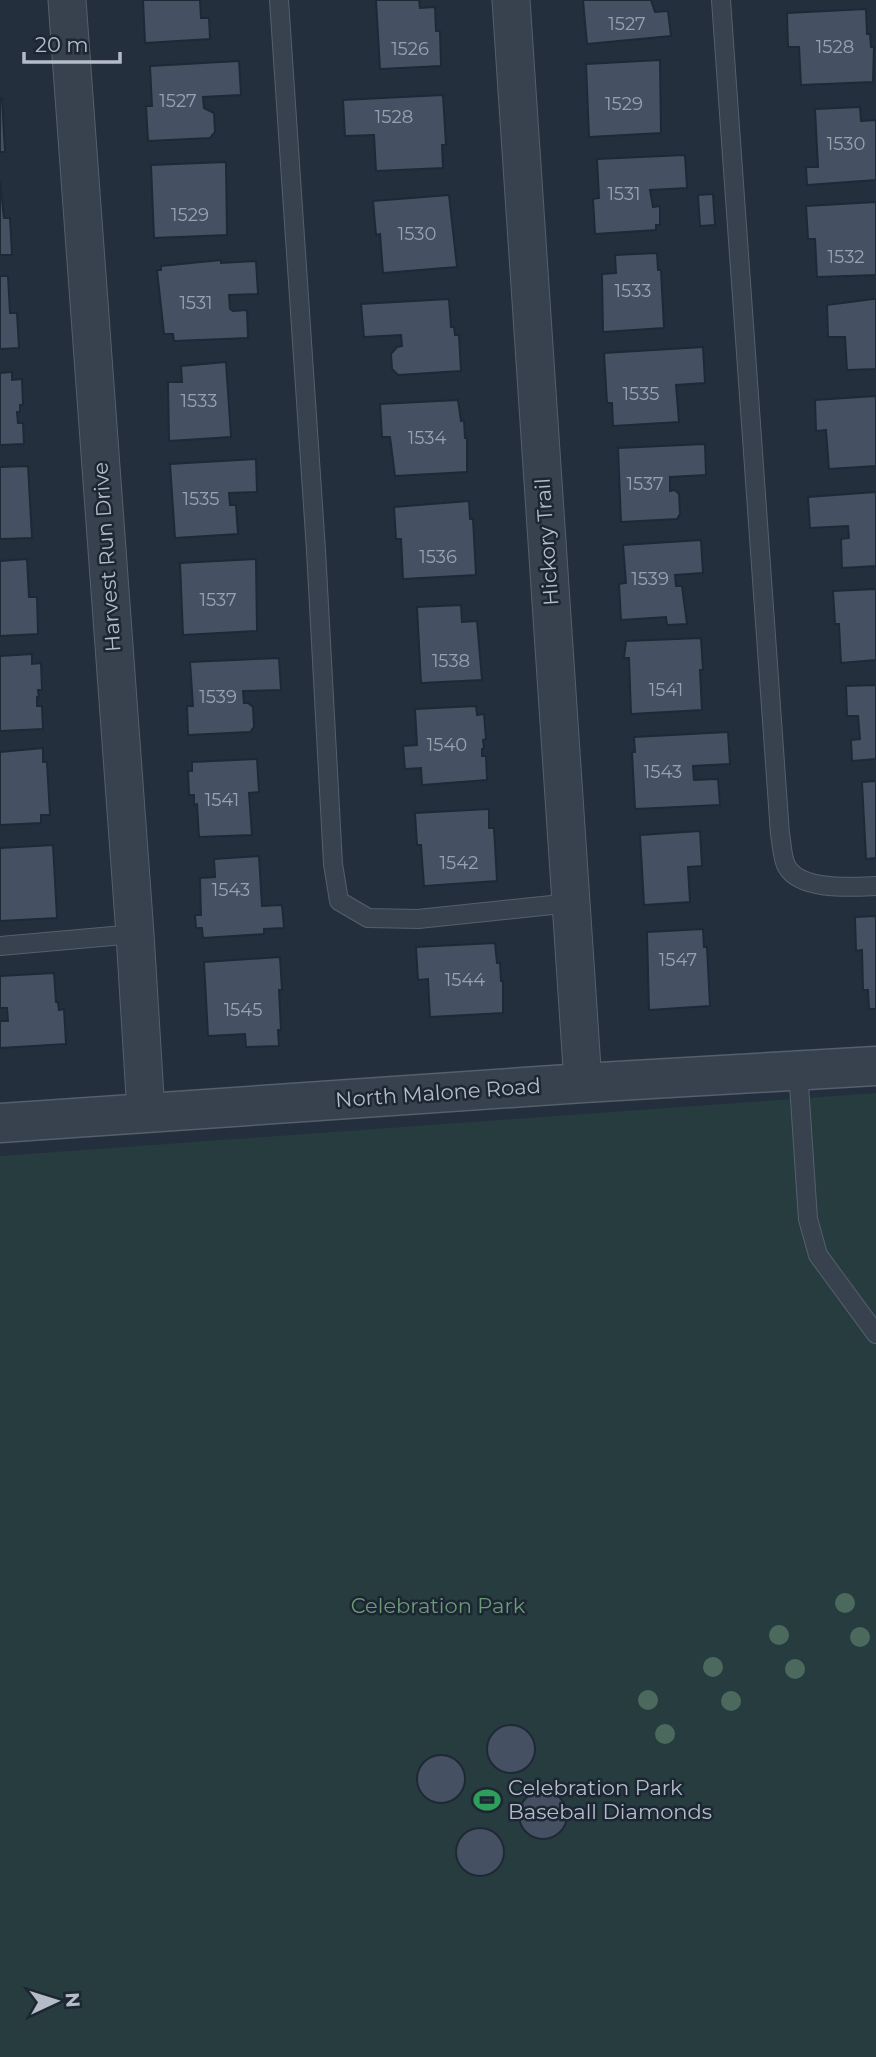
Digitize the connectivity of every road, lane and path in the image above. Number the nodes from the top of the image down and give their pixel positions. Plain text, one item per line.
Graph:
1 (66, 0) edge
2 (279, 0) edge
3 (511, 0) edge
4 (721, 0) edge
5 (876, 886) edge
6 (571, 904) junction
7 (135, 934) junction
8 (0, 946) edge
9 (876, 1066) edge
10 (798, 1070) junction
11 (583, 1083) junction
12 (146, 1113) junction
13 (0, 1123) edge
14 (876, 1334) edge

1 - 7 street, Harvest Run Drive
2 - 6 lane
3 - 6 street, Hickory Trail
4 - 5 lane
6 - 11 street, Hickory Trail
7 - 8 lane
7 - 12 street, Harvest Run Drive
9 - 10 street, North Malone Road
10 - 11 street, North Malone Road
10 - 14 lane
11 - 12 street, North Malone Road
12 - 13 street, North Malone Road

